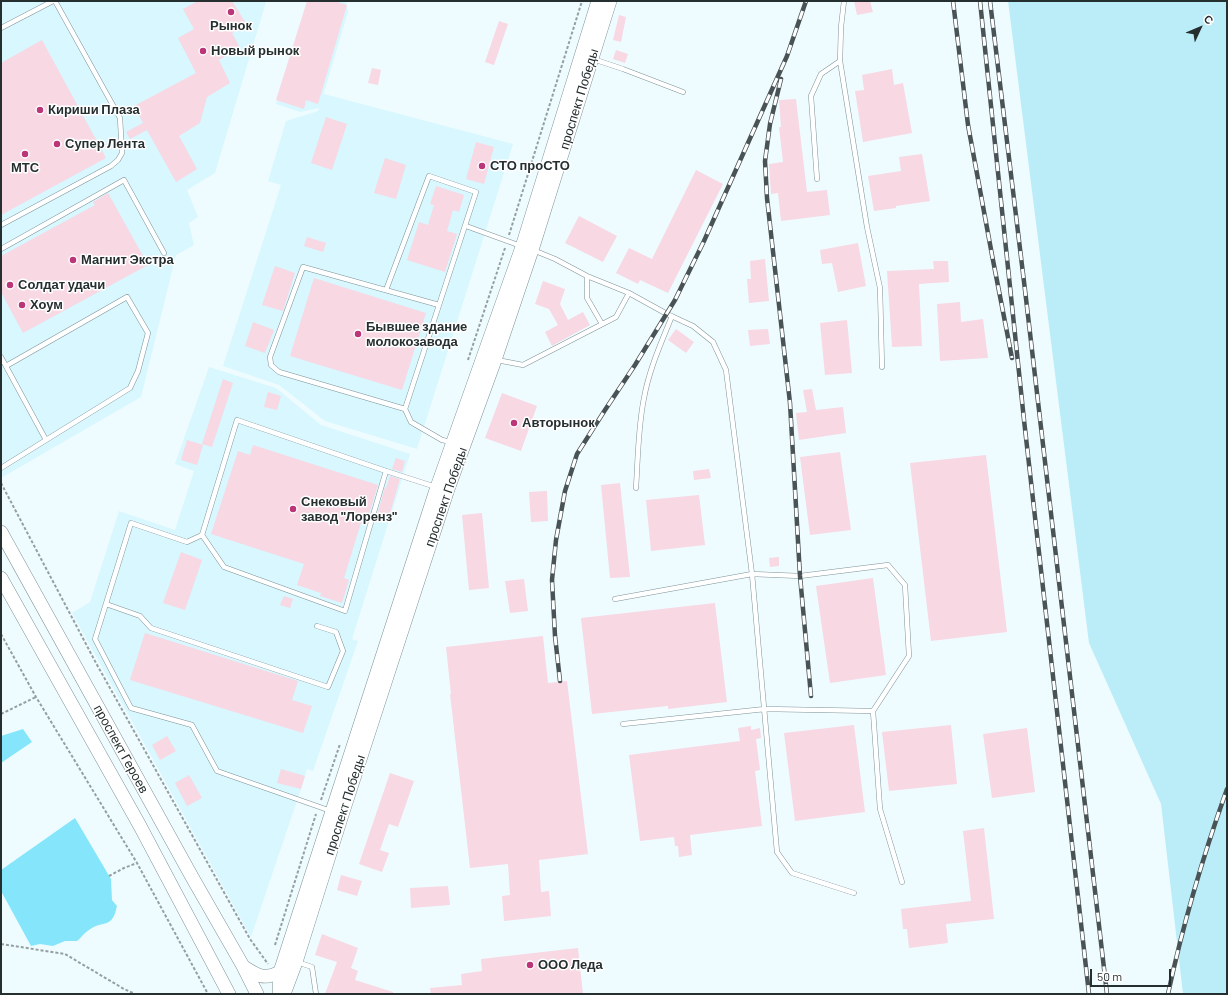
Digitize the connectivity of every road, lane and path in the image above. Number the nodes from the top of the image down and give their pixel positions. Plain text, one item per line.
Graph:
1 (54, 1) edge
2 (598, 1) edge
3 (610, 1) edge
4 (844, 1) edge
5 (1, 28) edge
6 (587, 57) junction
7 (840, 61) junction
8 (683, 92) dead end
9 (818, 179) dead end
10 (1, 226) edge
11 (466, 226) junction
12 (527, 248) junction
13 (1, 249) edge
14 (164, 253) dead end
15 (587, 276) junction
16 (386, 290) junction
17 (629, 293) junction
18 (439, 305) junction
19 (672, 316) junction
20 (602, 324) junction
21 (1, 357) edge
22 (495, 360) junction
23 (6, 366) junction
24 (882, 367) dead end
25 (405, 409) junction
26 (46, 440) junction
27 (459, 444) junction
28 (1, 468) edge
29 (386, 471) junction
30 (1, 483) edge
31 (443, 488) junction
32 (636, 488) dead end
33 (1, 532) edge
34 (202, 535) junction
35 (752, 574) junction
36 (1, 578) edge
37 (615, 598) dead end
38 (106, 604) junction
39 (317, 626) dead end
40 (1, 634) edge
41 (36, 697) junction
42 (765, 709) junction
43 (873, 710) junction
44 (1, 714) edge
45 (623, 724) dead end
46 (336, 813) junction
47 (137, 863) junction
48 (110, 876) dead end
49 (902, 882) dead end
50 (854, 893) dead end
51 (1, 944) edge
52 (296, 962) junction
53 (268, 964) dead end
54 (243, 966) junction
55 (280, 972) junction
56 (135, 994) edge
57 (208, 994) edge
58 (229, 994) edge
59 (257, 994) edge
60 (279, 994) edge
61 (284, 994) edge
62 (316, 994) edge

1 - 5 lane
1 - 10 lane
2 - 6 main road, проспект Победы
3 - 6 main road, проспект Победы
4 - 7 lane
6 - 8 lane
6 - 12 main road, проспект Победы
7 - 9 lane
7 - 24 lane
11 - 12 lane
11 - 16 lane
11 - 18 lane
12 - 15 lane
12 - 22 main road, проспект Победы
12 - 27 main road, проспект Победы
13 - 14 lane
15 - 17 lane
15 - 20 lane
16 - 18 lane
16 - 25 lane
17 - 19 lane
17 - 20 lane
18 - 25 lane
19 - 32 lane
19 - 35 lane
20 - 22 lane
21 - 23 lane
22 - 27 main road, проспект Победы
23 - 26 lane
23 - 26 lane
25 - 27 lane
26 - 28 lane
27 - 31 main road, проспект Победы
29 - 31 lane
29 - 34 lane
29 - 34 lane
30 - 53 path
31 - 46 main road, проспект Победы
33 - 54 main road, проспект Героев
34 - 38 lane
35 - 37 lane
35 - 42 lane
35 - 43 lane
36 - 58 main road, проспект Героев
38 - 39 lane
38 - 46 lane
40 - 41 path
41 - 44 path
41 - 47 path
42 - 43 lane
42 - 45 lane
42 - 50 lane
43 - 49 lane
46 - 52 main road, проспект Победы
46 - 55 main road, проспект Победы
47 - 48 path
47 - 57 path
51 - 56 path
52 - 61 main road, проспект Победы
52 - 62 lane
54 - 55 main road, проспект Героев
54 - 59 main road, проспект Героев
55 - 60 main road, проспект Победы

